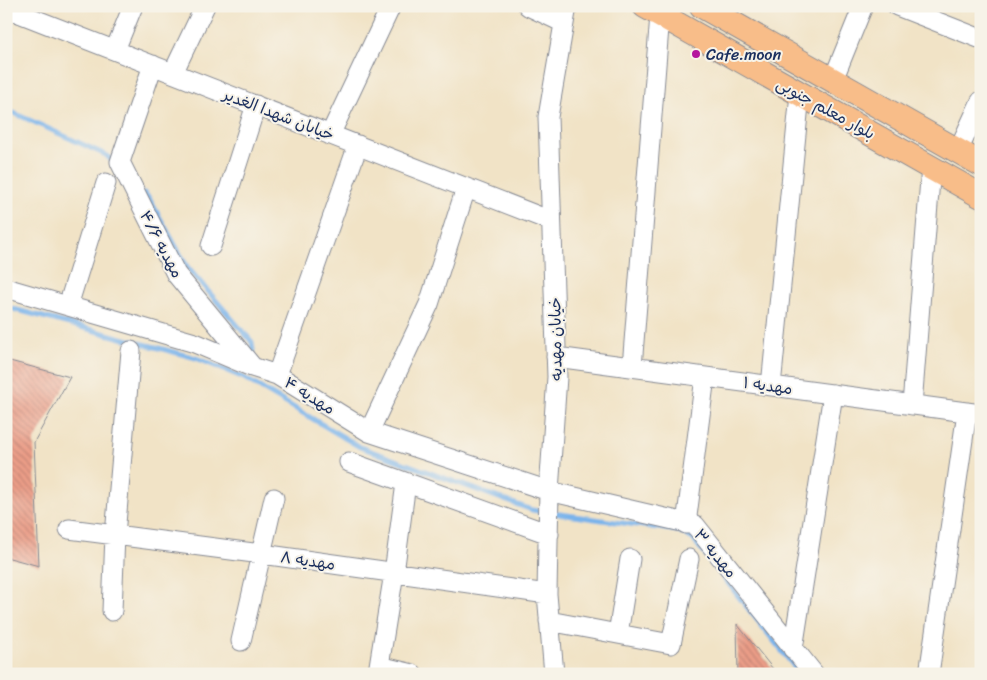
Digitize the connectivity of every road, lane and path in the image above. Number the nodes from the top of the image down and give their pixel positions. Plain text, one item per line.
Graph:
1 (133, 6) edge
2 (205, 6) edge
3 (391, 6) edge
4 (528, 6) edge
5 (702, 6) edge
6 (863, 6) edge
7 (897, 6) edge
8 (6, 8) edge
9 (652, 11) edge
10 (565, 15) edge
11 (981, 38) edge
12 (114, 50) junction
13 (152, 65) junction
14 (173, 73) junction
15 (833, 80) junction
16 (800, 94) junction
17 (981, 101) edge
18 (256, 106) junction
19 (330, 134) junction
20 (358, 145) junction
21 (958, 151) junction
22 (981, 164) edge
23 (930, 167) junction
24 (106, 183) dead end
25 (466, 188) junction
26 (981, 196) edge
27 (552, 222) junction
28 (211, 246) dead end
29 (6, 288) edge
30 (68, 306) junction
31 (131, 351) dead end
32 (556, 357) junction
33 (252, 366) junction
34 (632, 367) junction
35 (277, 375) junction
36 (705, 377) junction
37 (771, 386) junction
38 (833, 394) junction
39 (912, 405) junction
40 (974, 413) edge
41 (369, 432) junction
42 (349, 462) dead end
43 (406, 483) junction
44 (549, 491) junction
45 (274, 498) dead end
46 (686, 524) junction
47 (69, 529) dead end
48 (549, 534) junction
49 (115, 535) junction
50 (262, 554) junction
51 (630, 559) dead end
52 (689, 559) dead end
53 (394, 573) junction
54 (547, 594) junction
55 (112, 611) dead end
56 (549, 621) junction
57 (618, 634) junction
58 (241, 641) dead end
59 (794, 649) junction
60 (413, 674) edge
61 (554, 674) edge
62 (814, 674) edge
63 (930, 674) edge

1 - 12 street
2 - 14 street
3 - 19 street
4 - 10 street
5 - 15 main road, بلوار معلم جنوبی
6 - 15 street
7 - 11 street
8 - 12 street, خیابان شهدا الغدیر
9 - 16 main road, بلوار معلم جنوبی
9 - 34 street
10 - 27 street, خیابان مهدیه
12 - 13 street, خیابان شهدا الغدیر
13 - 14 street, خیابان شهدا الغدیر
13 - 33 street, مهدیه ۴/۶
14 - 18 street, خیابان شهدا الغدیر
15 - 21 main road, بلوار معلم جنوبی
16 - 23 main road, بلوار معلم جنوبی
16 - 37 street
17 - 21 street
18 - 19 street, خیابان شهدا الغدیر
18 - 28 street
19 - 20 street, خیابان شهدا الغدیر
20 - 25 street, خیابان شهدا الغدیر
20 - 35 street
21 - 22 main road, بلوار معلم جنوبی
23 - 26 main road, بلوار معلم جنوبی
23 - 39 street
24 - 30 street
25 - 27 street, خیابان شهدا الغدیر
25 - 41 street
27 - 32 street, خیابان مهدیه
29 - 30 street, مهدیه ۴
30 - 33 street, مهدیه ۴
31 - 49 street
32 - 34 street, مهدیه ۱
32 - 44 street, خیابان مهدیه
33 - 35 street, مهدیه ۴
34 - 36 street, مهدیه ۱
35 - 41 street, مهدیه ۴
36 - 37 street, مهدیه ۱
36 - 46 street
37 - 38 street, مهدیه ۱
38 - 39 street, مهدیه ۱
38 - 59 street
39 - 40 street, مهدیه ۱
40 - 63 street
41 - 44 street, مهدیه ۴
42 - 43 street
43 - 48 street
43 - 53 street
44 - 46 street, مهدیه ۳
44 - 48 street, خیابان مهدیه
45 - 50 street
46 - 59 street, مهدیه ۳
47 - 49 street, مهدیه ۸
48 - 54 street, خیابان مهدیه
49 - 50 street, مهدیه ۸
49 - 55 street
50 - 53 street, مهدیه ۸
50 - 58 street
51 - 57 street
52 - 57 street
53 - 54 street, مهدیه ۸
53 - 60 street
54 - 56 street, خیابان مهدیه
56 - 57 street
56 - 61 street, خیابان مهدیه
59 - 62 street, مهدیه ۳

